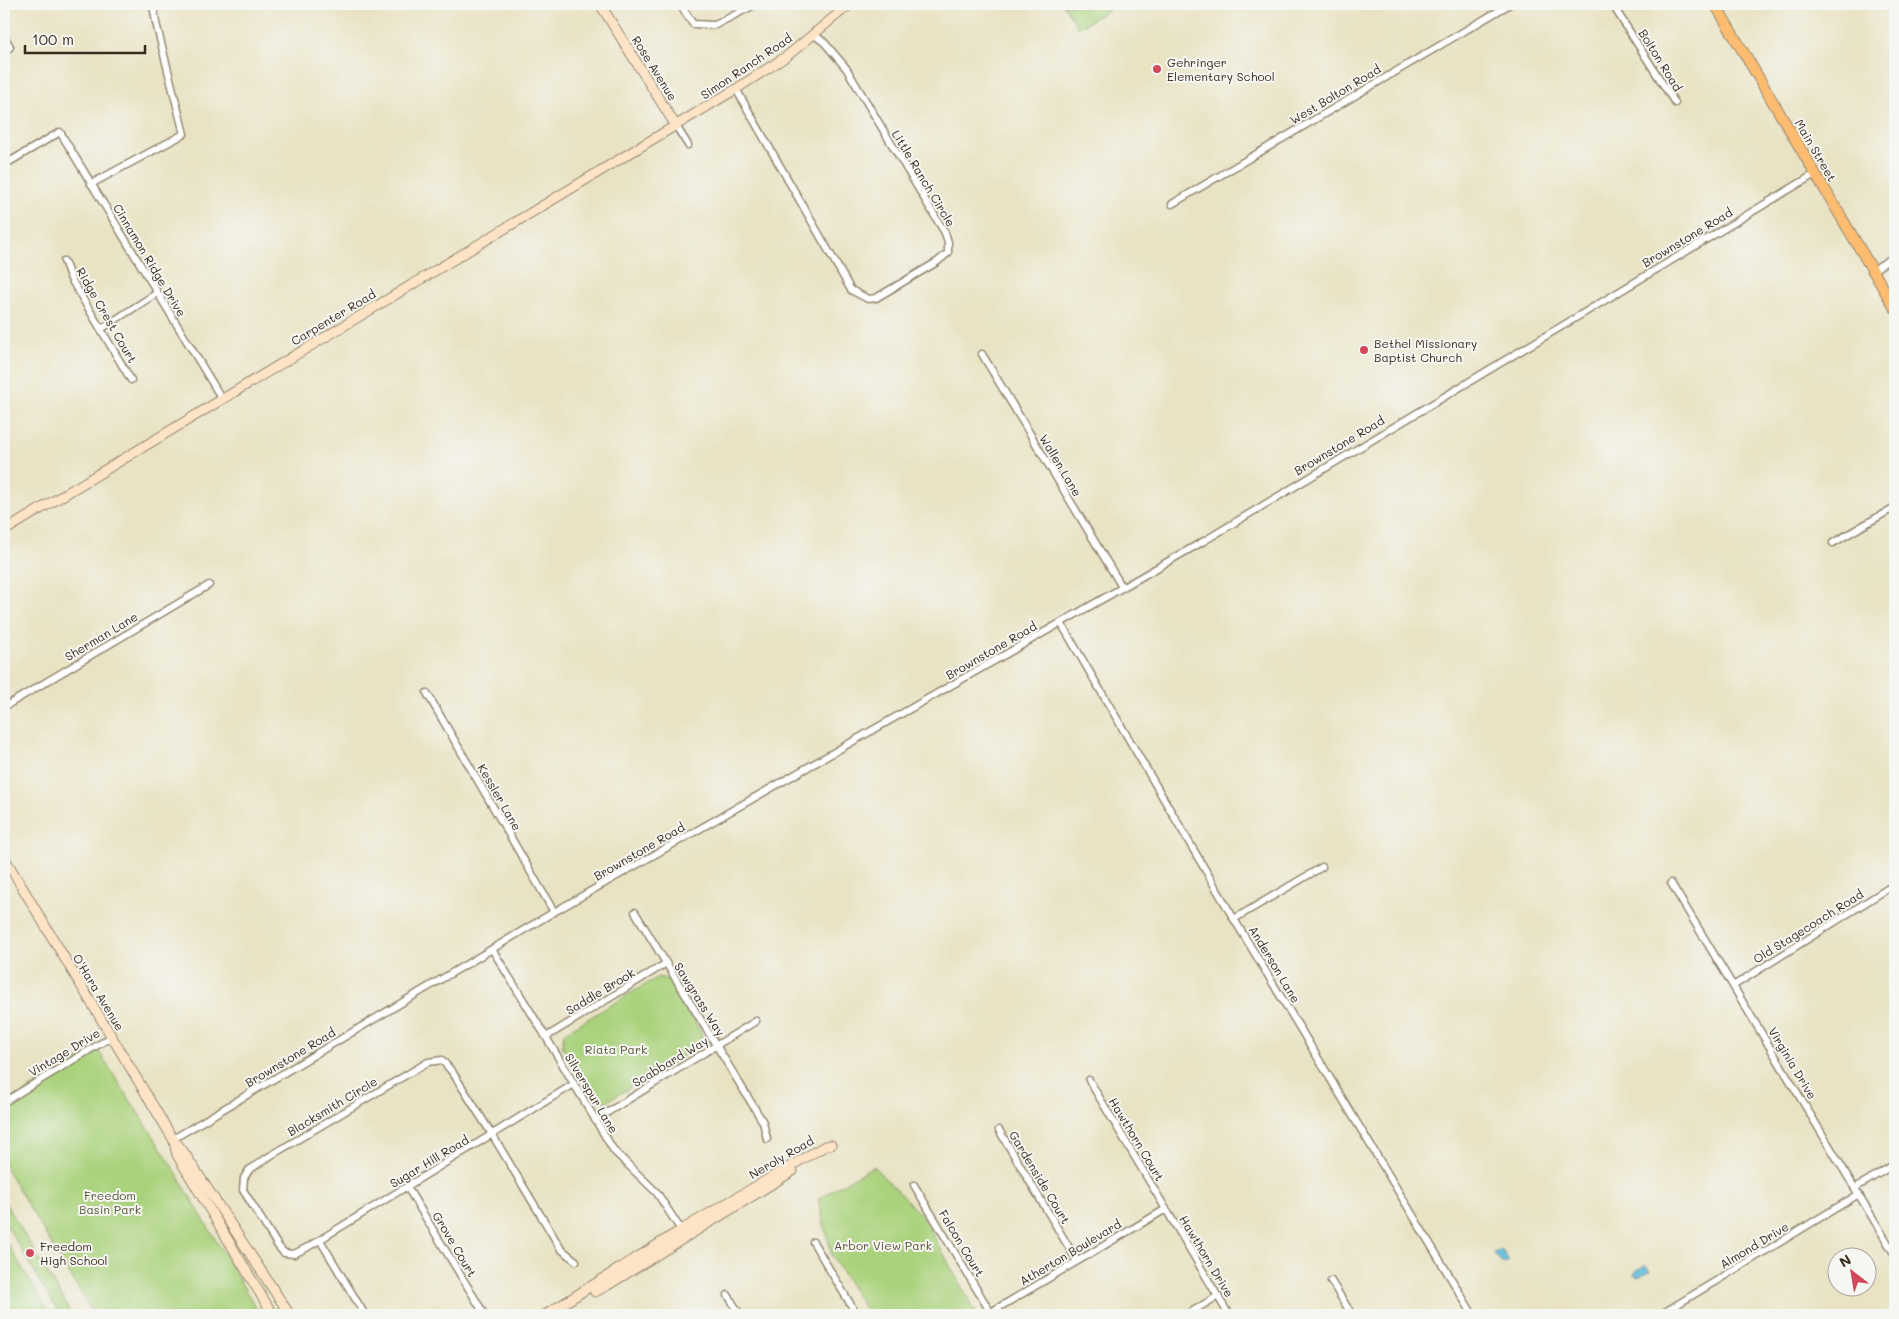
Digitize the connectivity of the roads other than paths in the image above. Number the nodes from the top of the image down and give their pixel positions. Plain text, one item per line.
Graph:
1 (153, 4) edge
2 (600, 4) edge
3 (680, 4) edge
4 (756, 4) edge
5 (850, 4) edge
6 (1510, 4) edge
7 (1612, 4) edge
8 (1715, 4) edge
9 (813, 34) junction
10 (4, 36) edge
11 (4, 52) edge
12 (736, 89) junction
13 (1675, 103) dead end
14 (676, 126) junction
15 (688, 145) dead end
16 (4, 165) edge
17 (1815, 174) junction
18 (91, 184) junction
19 (1172, 204) dead end
20 (1895, 256) edge
21 (64, 261) dead end
22 (1873, 270) junction
23 (157, 293) junction
24 (1895, 308) edge
25 (101, 329) junction
26 (982, 354) dead end
27 (131, 380) dead end
28 (222, 399) junction
29 (1895, 507) edge
30 (4, 531) edge
31 (1833, 543) dead end
32 (209, 585) dead end
33 (1122, 588) junction
34 (1061, 623) junction
35 (427, 693) dead end
36 (4, 707) edge
37 (4, 857) edge
38 (1322, 867) dead end
39 (1671, 883) dead end
40 (1895, 884) edge
41 (554, 912) junction
42 (635, 912) dead end
43 (1234, 919) junction
44 (492, 950) junction
45 (665, 964) junction
46 (1733, 986) junction
47 (756, 1021) dead end
48 (111, 1037) junction
49 (546, 1037) junction
50 (716, 1046) junction
51 (1089, 1080) dead end
52 (574, 1084) junction
53 (4, 1102) edge
54 (595, 1120) junction
55 (999, 1130) dead end
56 (493, 1136) junction
57 (173, 1139) junction
58 (767, 1139) dead end
59 (1895, 1164) edge
60 (914, 1185) dead end
61 (407, 1187) junction
62 (1855, 1188) junction
63 (1859, 1194) junction
64 (1166, 1209) junction
65 (684, 1234) junction
66 (320, 1240) junction
67 (813, 1242) dead end
68 (294, 1254) joint
69 (1895, 1254) edge
70 (576, 1261) dead end
71 (1077, 1261) junction
72 (1331, 1282) dead end
73 (728, 1295) dead end
74 (1218, 1296) junction
75 (483, 1312) dead end
76 (988, 1314) edge
77 (273, 1315) edge
78 (290, 1315) edge
79 (365, 1315) edge
80 (545, 1315) edge
81 (556, 1315) edge
82 (740, 1315) edge
83 (857, 1315) edge
84 (1186, 1315) edge
85 (1229, 1315) edge
86 (1352, 1315) edge
87 (1472, 1315) edge
88 (1660, 1315) edge

1 - 18 street
2 - 14 street, Rose Avenue
3 - 4 street
5 - 9 street, Simon Ranch Road
6 - 19 street, West Bolton Road
7 - 13 street, Bolton Road
8 - 17 main road, Main Street
9 - 12 street, Simon Ranch Road
9 - 12 street, Little Ranch Circle
10 - 11 street
12 - 14 street, Simon Ranch Road
14 - 15 street, Rose Avenue
14 - 28 street, Carpenter Road
16 - 18 street, Cinnamon Ridge Drive
17 - 22 main road, Main Street
17 - 33 street, Brownstone Road
18 - 23 street, Cinnamon Ridge Drive
20 - 22 street
21 - 25 street, Ridge Crest Court
22 - 24 main road, Main Street
23 - 25 street
23 - 28 street, Cinnamon Ridge Drive
25 - 27 street, Ridge Crest Court
26 - 33 street, Wallen Lane
28 - 30 street, Carpenter Road
29 - 31 street
32 - 36 street, Sherman Lane
33 - 34 street, Brownstone Road
34 - 41 street, Brownstone Road
34 - 43 street, Anderson Lane
35 - 41 street, Kessler Lane
37 - 48 street, O'Hara Avenue
38 - 43 street
39 - 46 street, Virginia Drive
40 - 46 street, Old Stagecoach Road
41 - 44 street, Brownstone Road
42 - 45 street, Sawgrass Way
43 - 87 street, Anderson Lane
44 - 49 street, Silverspur Lane
44 - 57 street, Brownstone Road
45 - 49 street, Saddle Brook
45 - 50 street, Sawgrass Way
46 - 62 street, Virginia Drive
47 - 50 street, Scabbard Way
48 - 53 street, Vintage Drive
48 - 57 street, O'Hara Avenue
49 - 52 street, Silverspur Lane
50 - 54 street, Scabbard Way
50 - 58 street, Sawgrass Way
51 - 64 street, Hawthorn Court
52 - 54 street, Silverspur Lane
52 - 56 street, Sugar Hill Road
54 - 65 street, Silverspur Lane
55 - 71 street, Gardenside Court
56 - 61 street, Sugar Hill Road
56 - 68 street, Blacksmith Circle
56 - 70 street
57 - 77 street, O'Hara Avenue
57 - 78 street, O'Hara Avenue
59 - 62 street
60 - 76 street, Falcon Court
61 - 66 street, Sugar Hill Road
61 - 75 street, Grove Court
62 - 63 street, Virginia Drive
63 - 69 street, Virginia Drive
63 - 88 street, Almond Drive
64 - 71 street, Atherton Boulevard
64 - 74 street, Hawthorn Drive
65 - 65 street, Neroly Road
65 - 80 street, Neroly Road
65 - 81 street, Neroly Road
66 - 68 street, Sugar Hill Road
66 - 79 street
67 - 83 street
71 - 76 street, Atherton Boulevard
72 - 86 street
73 - 82 street
74 - 84 street
74 - 85 street, Hawthorn Drive

